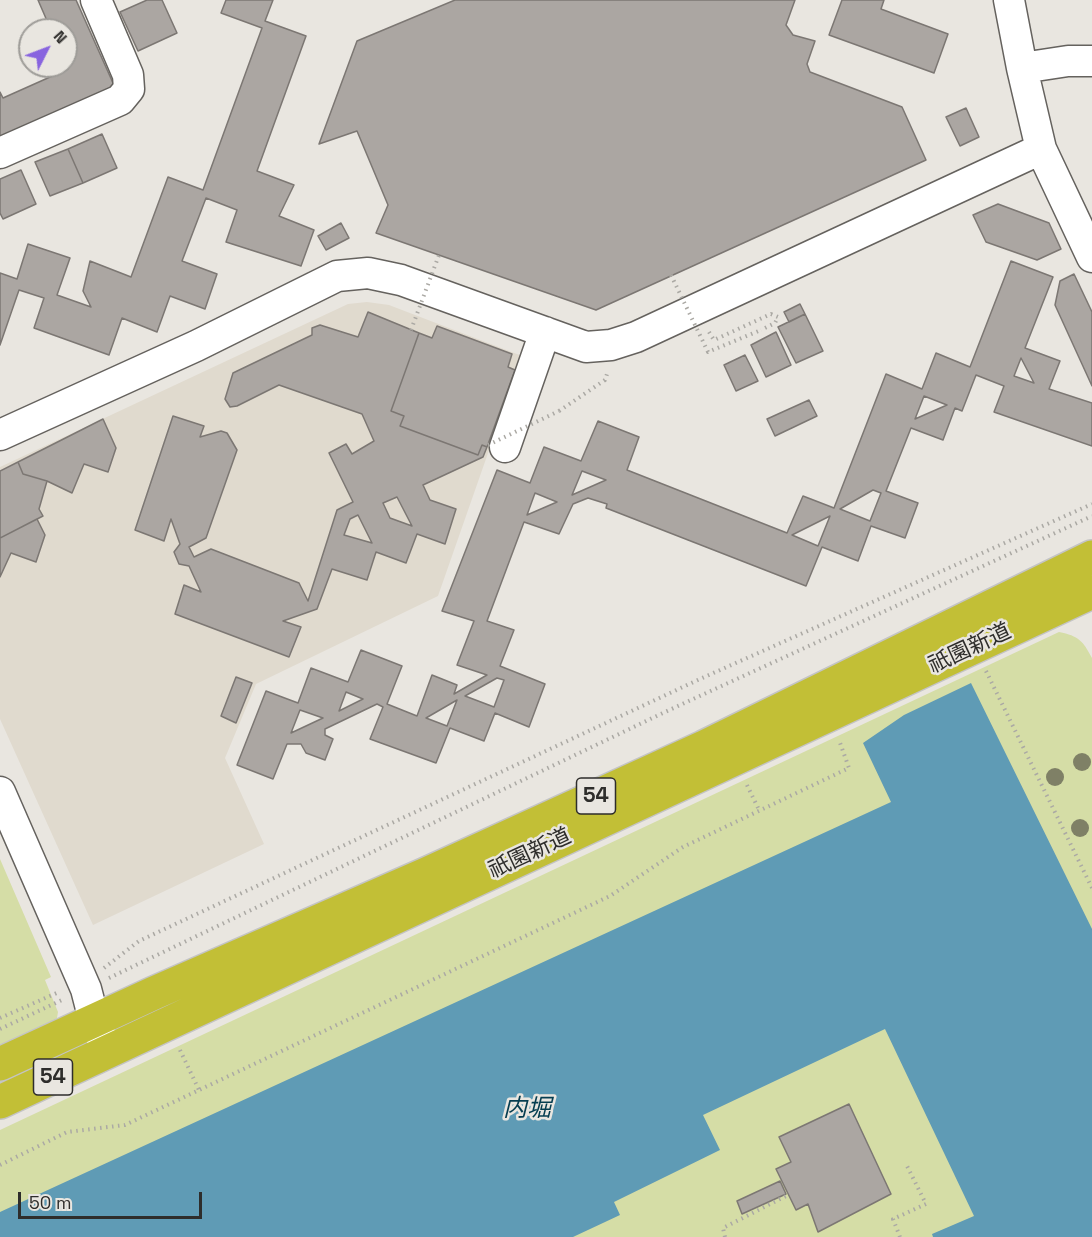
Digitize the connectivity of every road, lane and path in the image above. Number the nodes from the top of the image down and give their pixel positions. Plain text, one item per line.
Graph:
1 (96, 0) edge
2 (1009, 0) edge
3 (1092, 61) edge
4 (1022, 68) junction
5 (1041, 149) junction
6 (0, 153) edge
7 (439, 255) dead end
8 (1092, 257) edge
9 (671, 275) dead end
10 (411, 330) dead end
11 (545, 332) junction
12 (709, 332) dead end
13 (608, 374) dead end
14 (0, 435) edge
15 (496, 446) joint
16 (1092, 504) edge
17 (1092, 516) edge
18 (1092, 557) edge
19 (1089, 600) edge
20 (983, 665) dead end
21 (837, 735) dead end
22 (744, 778) dead end
23 (0, 792) edge
24 (759, 810) junction
25 (1092, 888) edge
26 (82, 984) junction
27 (0, 1014) edge
28 (7, 1016) junction
29 (0, 1018) edge
30 (94, 1020) junction
31 (0, 1029) edge
32 (176, 1041) dead end
33 (107, 1052) junction
34 (0, 1064) edge
35 (199, 1090) junction
36 (0, 1102) edge
37 (0, 1165) edge
38 (907, 1166) dead end
39 (788, 1195) dead end
40 (725, 1237) edge
41 (900, 1237) edge

1 - 6 street
2 - 4 street
3 - 4 street
4 - 5 street
5 - 8 street
5 - 11 street
7 - 10 path, bridge
9 - 12 path, bridge
11 - 14 street
11 - 15 street
13 - 15 path, bridge
16 - 26 path
17 - 26 path
18 - 30 highway, 祇園新道 / 54
19 - 33 highway, 祇園新道 / 54
20 - 25 path
21 - 24 path
22 - 24 path
23 - 26 street
24 - 35 path
26 - 28 path
26 - 30 street
26 - 31 path
27 - 28 path
28 - 29 path
30 - 33 street
30 - 34 highway, 祇園新道 / 54
32 - 35 path
33 - 36 highway, 祇園新道 / 54
35 - 37 path
38 - 41 path
39 - 40 path

